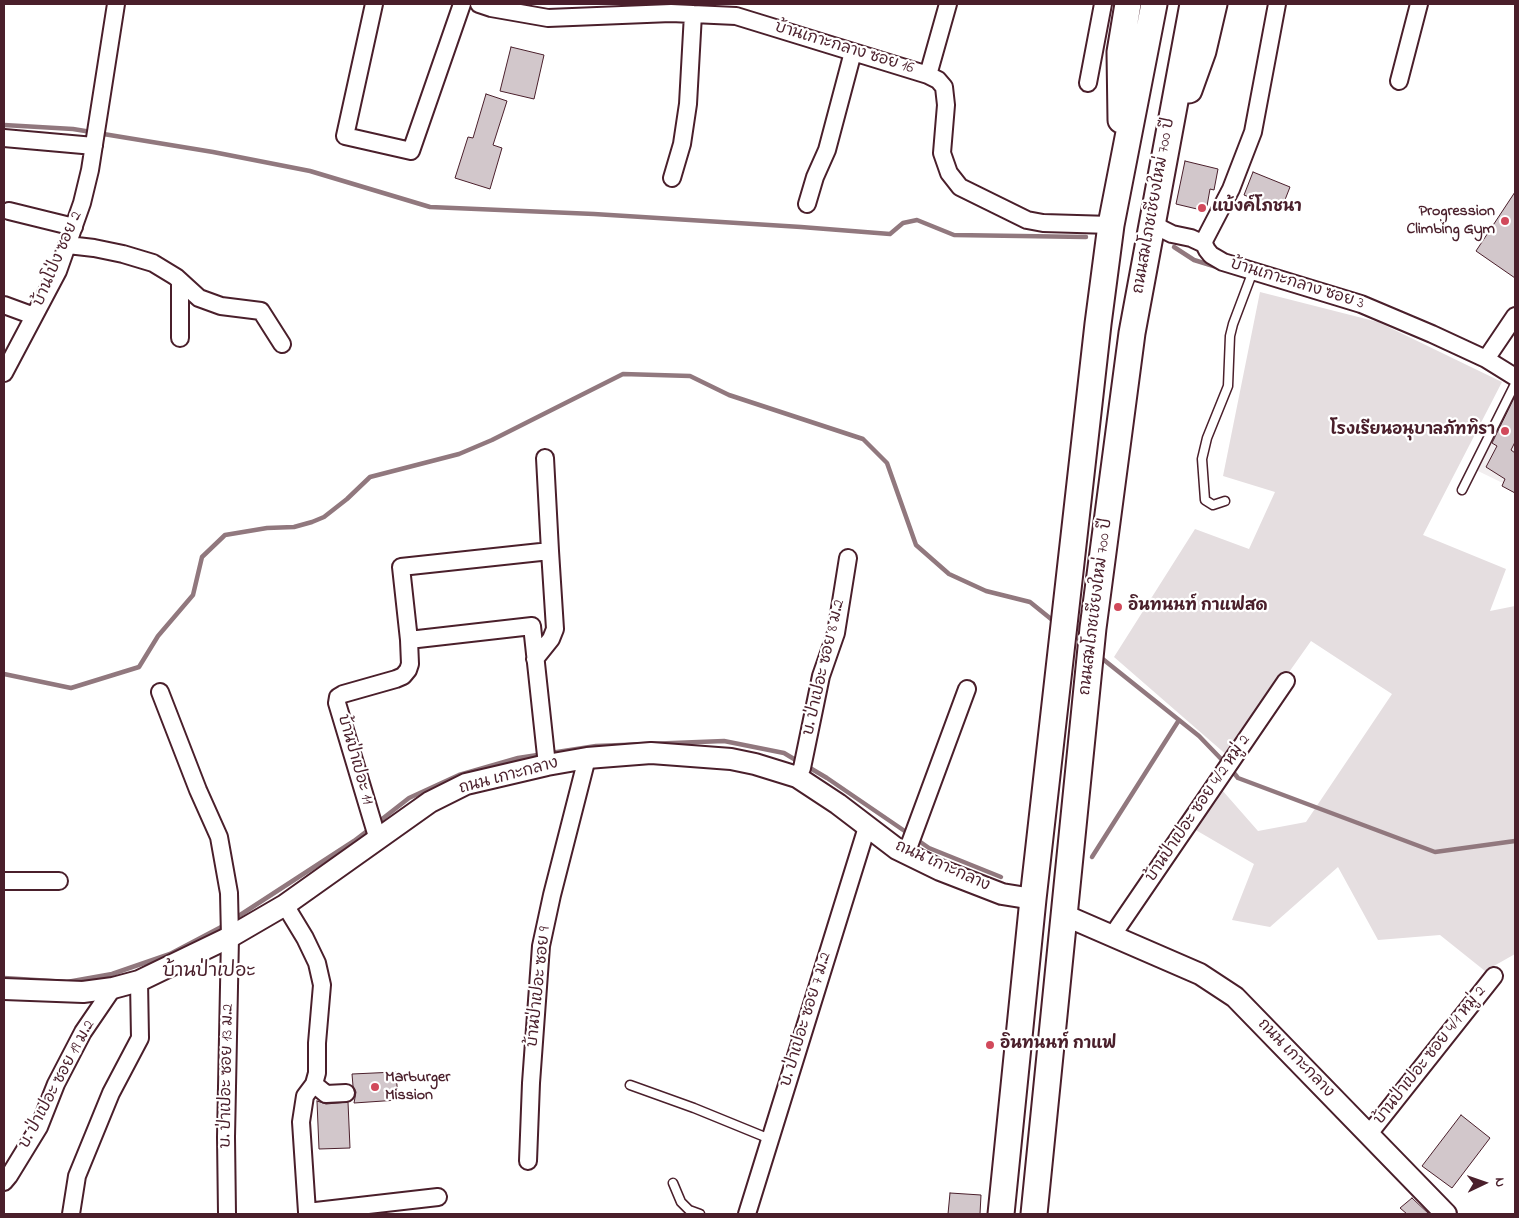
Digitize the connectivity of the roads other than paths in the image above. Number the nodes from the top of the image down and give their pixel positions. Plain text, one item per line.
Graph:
1 (116, 4) edge
2 (374, 4) edge
3 (462, 4) edge
4 (948, 4) edge
5 (1103, 4) edge
6 (1128, 4) edge
7 (1154, 4) edge
8 (1193, 4) edge
9 (1214, 4) edge
10 (1277, 4) edge
11 (1419, 4) edge
12 (488, 5) edge
13 (693, 14) junction
14 (853, 52) junction
15 (928, 75) junction
16 (1399, 81) dead end
17 (1088, 83) dead end
18 (95, 137) junction
19 (4, 138) edge
20 (1121, 175) junction
21 (672, 178) dead end
22 (1160, 180) junction
23 (807, 204) dead end
24 (9, 211) dead end
25 (1152, 221) junction
26 (1111, 225) junction
27 (74, 228) junction
28 (1204, 244) junction
29 (68, 245) junction
30 (1253, 271) junction
31 (180, 281) junction
32 (4, 304) edge
33 (34, 316) junction
34 (1515, 316) edge
35 (180, 338) dead end
36 (282, 344) dead end
37 (1486, 359) junction
38 (4, 373) edge
39 (1515, 377) edge
40 (1515, 384) edge
41 (545, 458) dead end
42 (1462, 490) dead end
43 (1225, 501) dead end
44 (550, 551) junction
45 (848, 558) dead end
46 (409, 640) junction
47 (536, 659) junction
48 (1286, 681) dead end
49 (967, 689) dead end
50 (160, 692) dead end
51 (546, 757) junction
52 (587, 758) junction
53 (801, 768) junction
54 (867, 827) junction
55 (374, 830) junction
56 (906, 854) junction
57 (4, 881) edge
58 (59, 881) dead end
59 (1033, 899) junction
60 (285, 905) junction
61 (1064, 915) junction
62 (230, 926) junction
63 (1112, 936) junction
64 (1494, 976) dead end
65 (139, 980) junction
66 (113, 988) junction
67 (4, 989) edge
68 (314, 1084) junction
69 (630, 1086) dead end
70 (346, 1093) dead end
71 (1368, 1135) junction
72 (770, 1139) junction
73 (528, 1161) dead end
74 (4, 1182) edge
75 (673, 1183) dead end
76 (438, 1197) dead end
77 (308, 1213) edge
78 (71, 1214) edge
79 (227, 1214) edge
80 (700, 1214) edge
81 (747, 1214) edge
82 (1001, 1214) edge
83 (1034, 1214) edge
84 (1446, 1214) edge

1 - 18 street, บ้านโป่ง ซอย 2
2 - 3 street
4 - 15 street
5 - 17 street
6 - 20 main road
7 - 20 main road, ถนนสมโภชเชียงใหม่ 700 ปี
8 - 22 main road, ถนนสมโภชเชียงใหม่ 700 ปี
9 - 22 main road
10 - 28 street
11 - 16 street
12 - 13 street, บ้านเกาะกลาง ซอย 16
13 - 14 street, บ้านเกาะกลาง ซอย 16
13 - 21 street
14 - 15 street, บ้านเกาะกลาง ซอย 16
14 - 23 street
15 - 26 street, บ้านเกาะกลาง ซอย 16
18 - 19 street
18 - 27 street, บ้านโป่ง ซอย 2
20 - 26 main road, ถนนสมโภชเชียงใหม่ 700 ปี
22 - 25 main road, ถนนสมโภชเชียงใหม่ 700 ปี
24 - 27 street
25 - 28 street
25 - 61 main road, ถนนสมโภชเชียงใหม่ 700 ปี
26 - 59 main road, ถนนสมโภชเชียงใหม่ 700 ปี
27 - 29 street, บ้านโป่ง ซอย 2
28 - 30 street, บ้านเกาะกลาง ซอย 3
29 - 31 street
29 - 33 street, บ้านโป่ง ซอย 2
30 - 37 street, บ้านเกาะกลาง ซอย 3
30 - 43 lane
31 - 35 street
31 - 36 street
32 - 33 street
33 - 38 street, บ้านโป่ง ซอย 2
34 - 37 street
37 - 39 street, บ้านเกาะกลาง ซอย 3
40 - 42 lane
41 - 44 street
44 - 46 street
44 - 47 street
45 - 53 street, บ. ป่าเปอะ ซอย 8 ม.2
46 - 47 street
46 - 55 street, บ้านป่าเปอะ 11
47 - 51 street
48 - 63 street, บ้านป่าเปอะ ซอย 4/2 หมู่ 2
49 - 56 street
50 - 62 street, บ. ป่าเปอะ ซอย 13 ม.2
51 - 52 street, ถนน เกาะกลาง
51 - 55 street, ถนน เกาะกลาง
52 - 53 street, ถนน เกาะกลาง
52 - 73 street, บ้านป่าเปอะ ซอย 9
53 - 54 street, ถนน เกาะกลาง
54 - 56 street, ถนน เกาะกลาง
54 - 72 street, บ. ป่าเปอะ ซอย 7 ม.2
55 - 60 street, ถนน เกาะกลาง
56 - 59 street, ถนน เกาะกลาง
57 - 58 street
59 - 82 main road, ถนนสมโภชเชียงใหม่ 700 ปี
60 - 62 street, ถนน เกาะกลาง
60 - 68 street
61 - 63 street, ถนน เกาะกลาง
61 - 83 main road, ถนนสมโภชเชียงใหม่ 700 ปี
62 - 65 street, ถนน เกาะกลาง
62 - 79 street, บ. ป่าเปอะ ซอย 13 ม.2
63 - 71 street, ถนน เกาะกลาง
64 - 71 street, บ้านป่าเปอะ ซอย 4/1 หมู่ 2
65 - 66 street, ถนน เกาะกลาง
65 - 78 street
66 - 67 street, ถนน เกาะกลาง
66 - 74 street, บ. ป่าเปอะ ซอย 19 ม.2
68 - 70 street
68 - 77 street
69 - 72 lane
71 - 84 street, ถนน เกาะกลาง
72 - 81 street, บ. ป่าเปอะ ซอย 7 ม.2
75 - 80 lane
76 - 77 street

